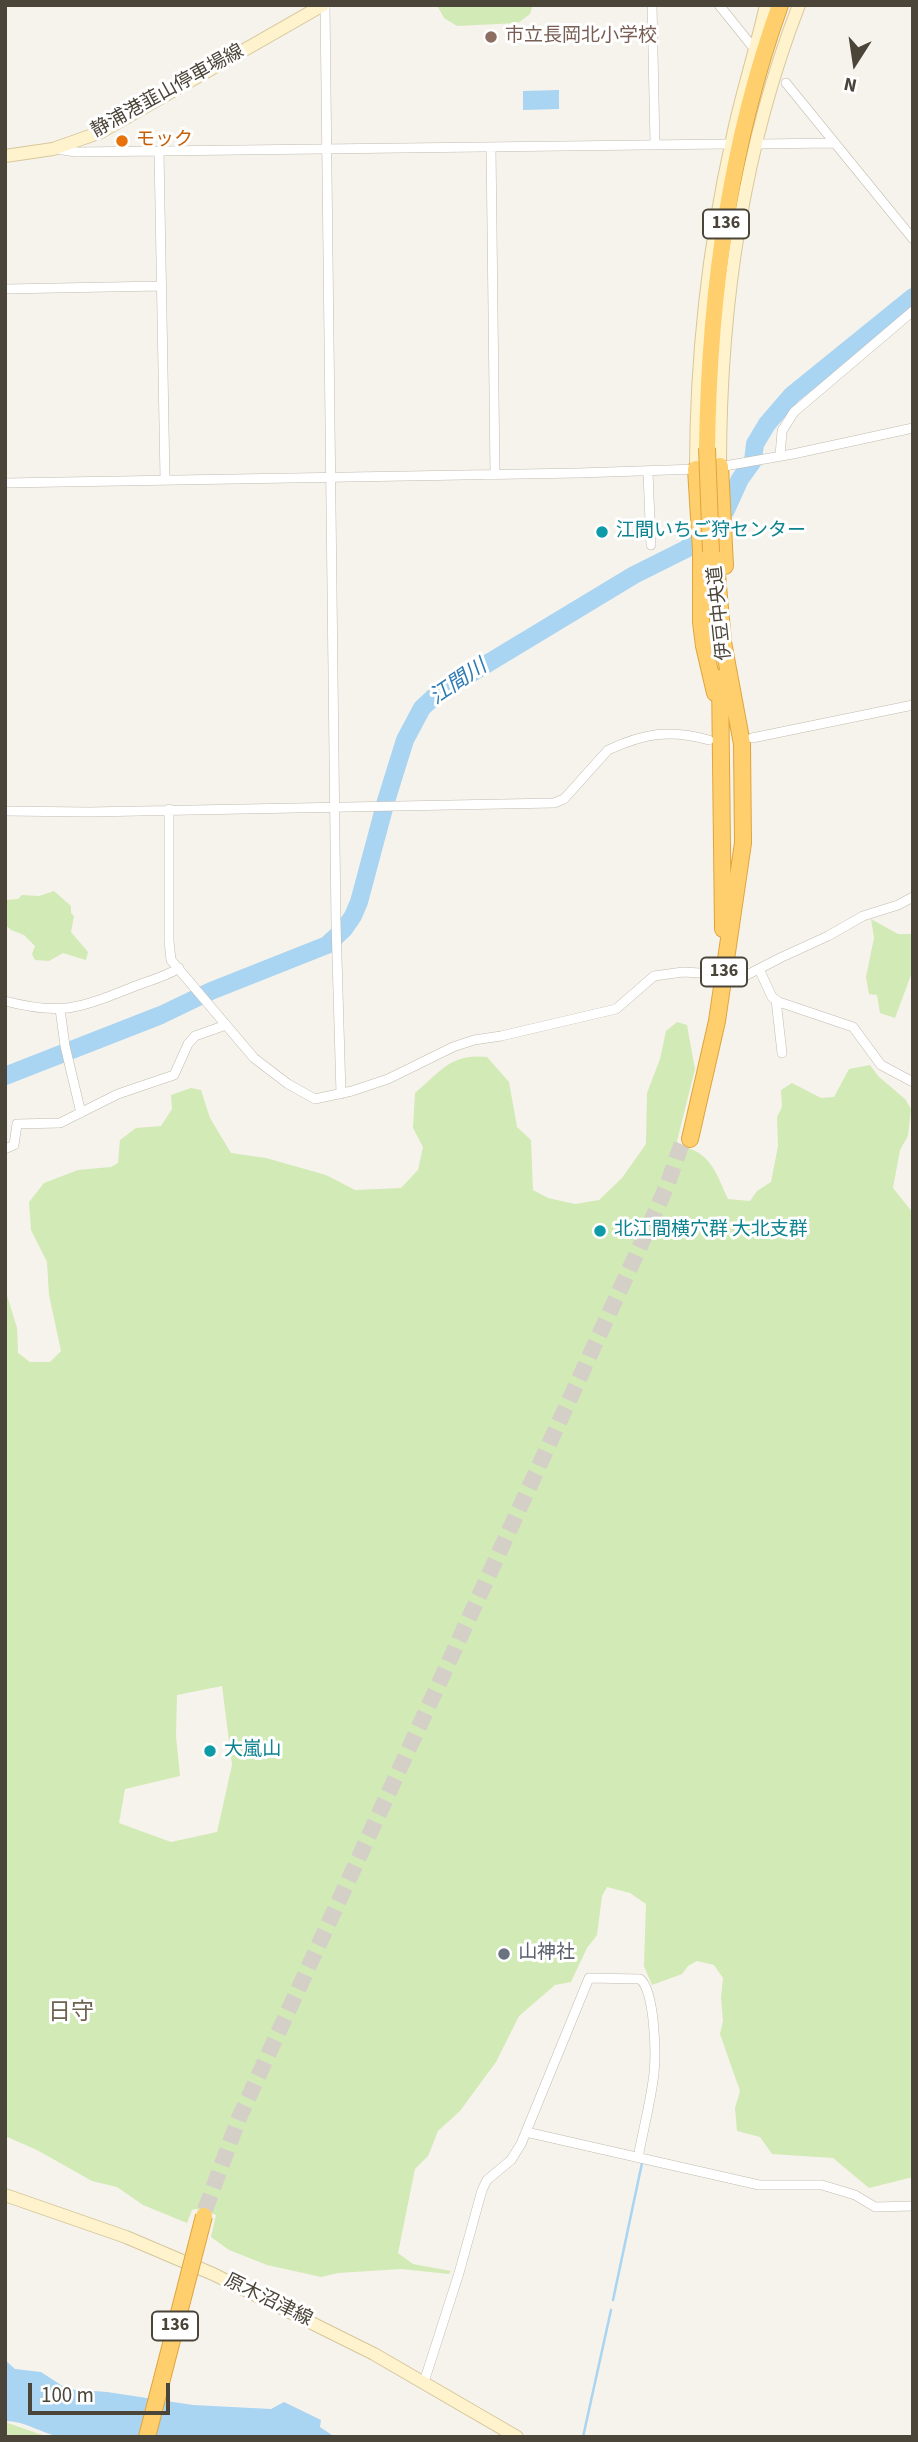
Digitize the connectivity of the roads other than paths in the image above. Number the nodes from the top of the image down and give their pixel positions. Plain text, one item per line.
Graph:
1 (324, 5) edge
2 (652, 5) edge
3 (719, 5) edge
4 (766, 5) edge
5 (780, 5) edge
6 (786, 5) edge
7 (799, 5) edge
8 (752, 46) dead end
9 (786, 83) dead end
10 (833, 143) junction
11 (654, 144) junction
12 (726, 144) dead end
13 (760, 144) dead end
14 (491, 147) junction
15 (53, 149) junction
16 (325, 149) junction
17 (159, 151) junction
18 (5, 156) edge
19 (913, 239) edge
20 (161, 286) junction
21 (5, 289) edge
22 (913, 312) edge
23 (913, 428) edge
24 (710, 448) junction
25 (780, 456) junction
26 (720, 466) junction
27 (696, 469) junction
28 (649, 472) junction
29 (495, 475) junction
30 (330, 477) junction
31 (165, 480) junction
32 (5, 483) edge
33 (651, 545) dead end
34 (713, 549) junction
35 (913, 705) edge
36 (752, 738) dead end
37 (709, 740) dead end
38 (335, 806) junction
39 (169, 809) junction
40 (5, 811) edge
41 (913, 897) edge
42 (179, 968) junction
43 (759, 969) junction
44 (714, 977) dead end
45 (730, 979) dead end
46 (776, 1000) junction
47 (5, 1001) edge
48 (60, 1009) junction
49 (226, 1025) junction
50 (782, 1053) dead end
51 (913, 1082) edge
52 (341, 1094) junction
53 (81, 1113) junction
54 (5, 1149) edge
55 (526, 2132) junction
56 (638, 2158) junction
57 (5, 2195) edge
58 (913, 2206) edge
59 (207, 2213) tunnel mouth
60 (424, 2382) junction
61 (149, 2437) edge
62 (517, 2437) edge

1 - 15 main road, 静浦港韮山停車場線
1 - 16 street
2 - 11 street
3 - 8 street
4 - 27 main road
5 - 24 highway, 伊豆中央道 / 136
6 - 24 highway, 伊豆中央道 / 136
7 - 26 main road
9 - 10 street
10 - 13 street
10 - 19 street
11 - 12 street
11 - 14 street
14 - 16 street
14 - 29 street
15 - 17 street
15 - 18 main road, 静浦港韮山停車場線
16 - 17 street
16 - 30 street
17 - 20 street
20 - 21 street
20 - 31 street
22 - 25 street
23 - 25 street
24 - 34 highway, 伊豆中央道 / 136, bridge
25 - 26 street
26 - 27 street
26 - 34 highway, 136
27 - 28 street
27 - 34 highway
28 - 29 street
28 - 33 street
29 - 30 street
30 - 31 street
30 - 38 street
31 - 32 street
34 - 34 highway, 伊豆中央道 / 136
35 - 36 street
37 - 38 street
38 - 39 street
38 - 52 street
39 - 40 street
39 - 42 street
41 - 43 street
42 - 48 street
42 - 49 street
43 - 45 street
43 - 46 street
44 - 52 street
46 - 50 street
46 - 51 street
47 - 48 street
48 - 53 street
49 - 52 street
49 - 53 street
53 - 54 street
55 - 56 street
55 - 56 street
55 - 60 street
56 - 58 street
57 - 60 main road, 原木沼津線
59 - 61 highway, 136, bridge
60 - 62 main road, 原木沼津線

